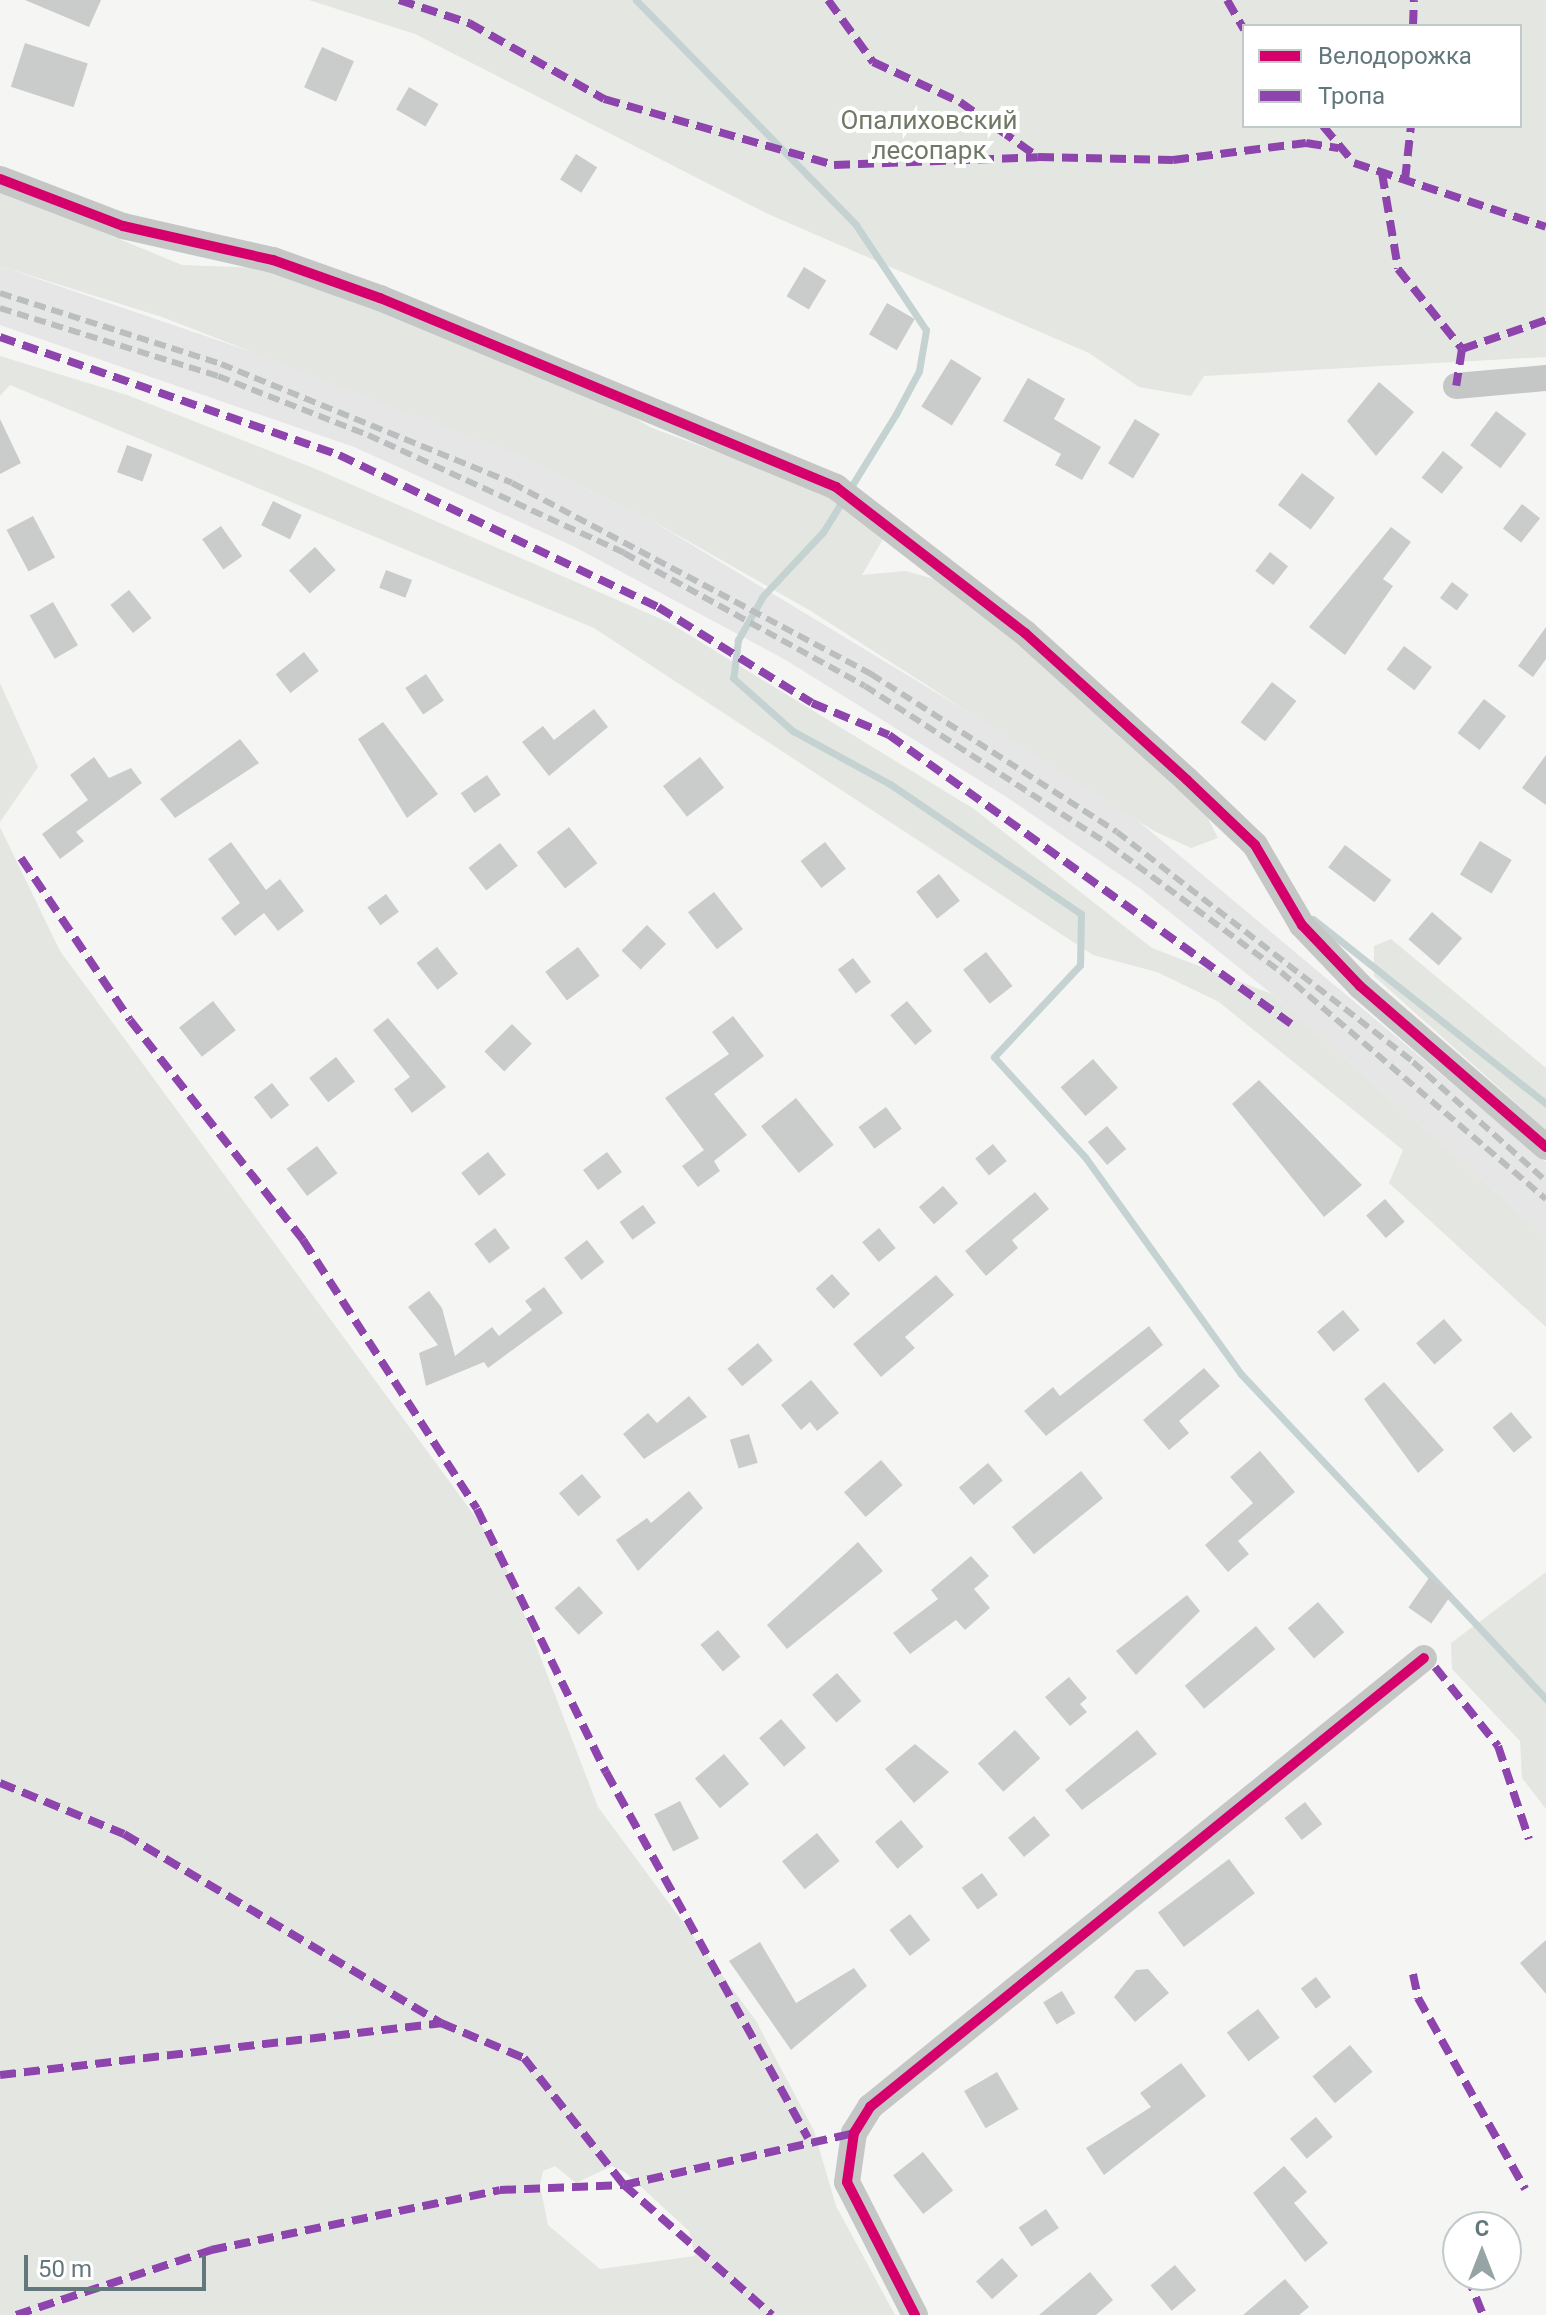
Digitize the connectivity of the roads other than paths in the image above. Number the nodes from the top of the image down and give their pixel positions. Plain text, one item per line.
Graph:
1 (0, 179) edge
2 (1546, 378) edge
3 (1456, 386) dead end
4 (1546, 1147) edge
5 (1424, 1658) dead end
6 (915, 2315) edge

1 - 4 street
2 - 3 street
5 - 6 street

